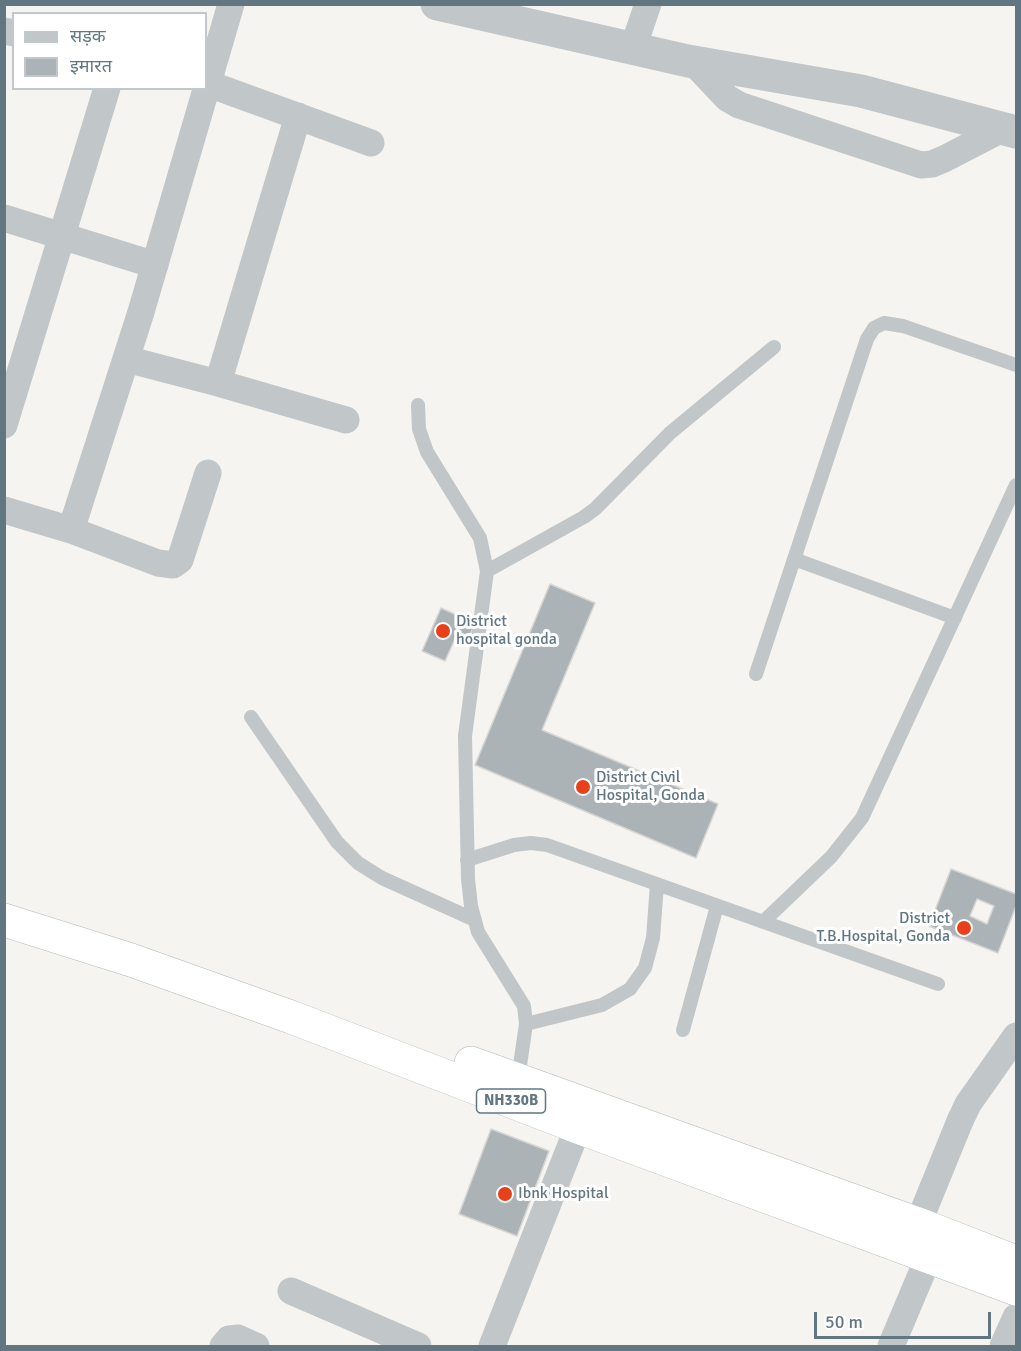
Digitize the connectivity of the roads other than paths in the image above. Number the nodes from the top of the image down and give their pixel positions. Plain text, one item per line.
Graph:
1 (231, 4) edge
2 (437, 4) edge
3 (648, 4) edge
4 (515, 14) edge
5 (633, 48) junction
6 (694, 63) junction
7 (207, 83) edge
8 (106, 90) edge
9 (205, 90) edge
10 (298, 116) junction
11 (1010, 130) edge
12 (371, 143) dead end
13 (4, 218) edge
14 (62, 236) junction
15 (155, 265) junction
16 (774, 347) dead end
17 (126, 359) junction
18 (1017, 365) edge
19 (218, 383) junction
20 (418, 405) dead end
21 (346, 420) dead end
22 (4, 425) edge
23 (208, 473) dead end
24 (1017, 485) edge
25 (4, 510) edge
26 (71, 530) junction
27 (794, 559) junction
28 (488, 571) junction
29 (955, 618) junction
30 (756, 674) dead end
31 (251, 717) dead end
32 (467, 860) junction
33 (657, 884) junction
34 (4, 901) edge
35 (717, 906) junction
36 (4, 920) edge
37 (475, 920) junction
38 (763, 922) junction
39 (938, 984) dead end
40 (526, 1023) junction
41 (683, 1030) dead end
42 (1017, 1036) edge
43 (518, 1079) junction
44 (578, 1127) junction
45 (918, 1224) junction
46 (929, 1256) junction
47 (1017, 1262) edge
48 (1017, 1289) edge
49 (291, 1291) dead end
50 (1017, 1317) edge
51 (223, 1347) edge
52 (256, 1347) edge
53 (418, 1347) edge
54 (492, 1347) edge
55 (891, 1347) edge
56 (1003, 1347) edge

1 - 7 street
2 - 4 street
3 - 5 street
4 - 5 street
5 - 6 street
6 - 11 street
6 - 11 street
7 - 10 street
8 - 14 street
9 - 15 street
10 - 12 street
10 - 19 street
13 - 14 street
14 - 15 street
14 - 22 street
15 - 17 street
16 - 28 lane
17 - 19 street
17 - 26 street
18 - 27 lane
19 - 21 street
20 - 28 lane
23 - 26 street
24 - 29 lane
25 - 26 street
27 - 29 lane
27 - 30 lane
28 - 32 lane
29 - 38 lane
31 - 37 lane
32 - 33 lane
32 - 37 lane
33 - 35 lane
33 - 40 lane
34 - 43 highway, NH330B
35 - 38 lane
35 - 41 lane
36 - 44 highway, NH330B
37 - 40 lane
38 - 39 lane
40 - 43 lane
42 - 45 street
43 - 45 highway, NH330B
44 - 46 highway, NH330B
44 - 54 street
45 - 47 highway, NH330B
46 - 48 highway, NH330B
46 - 55 street
49 - 53 street
50 - 56 street
51 - 52 street

